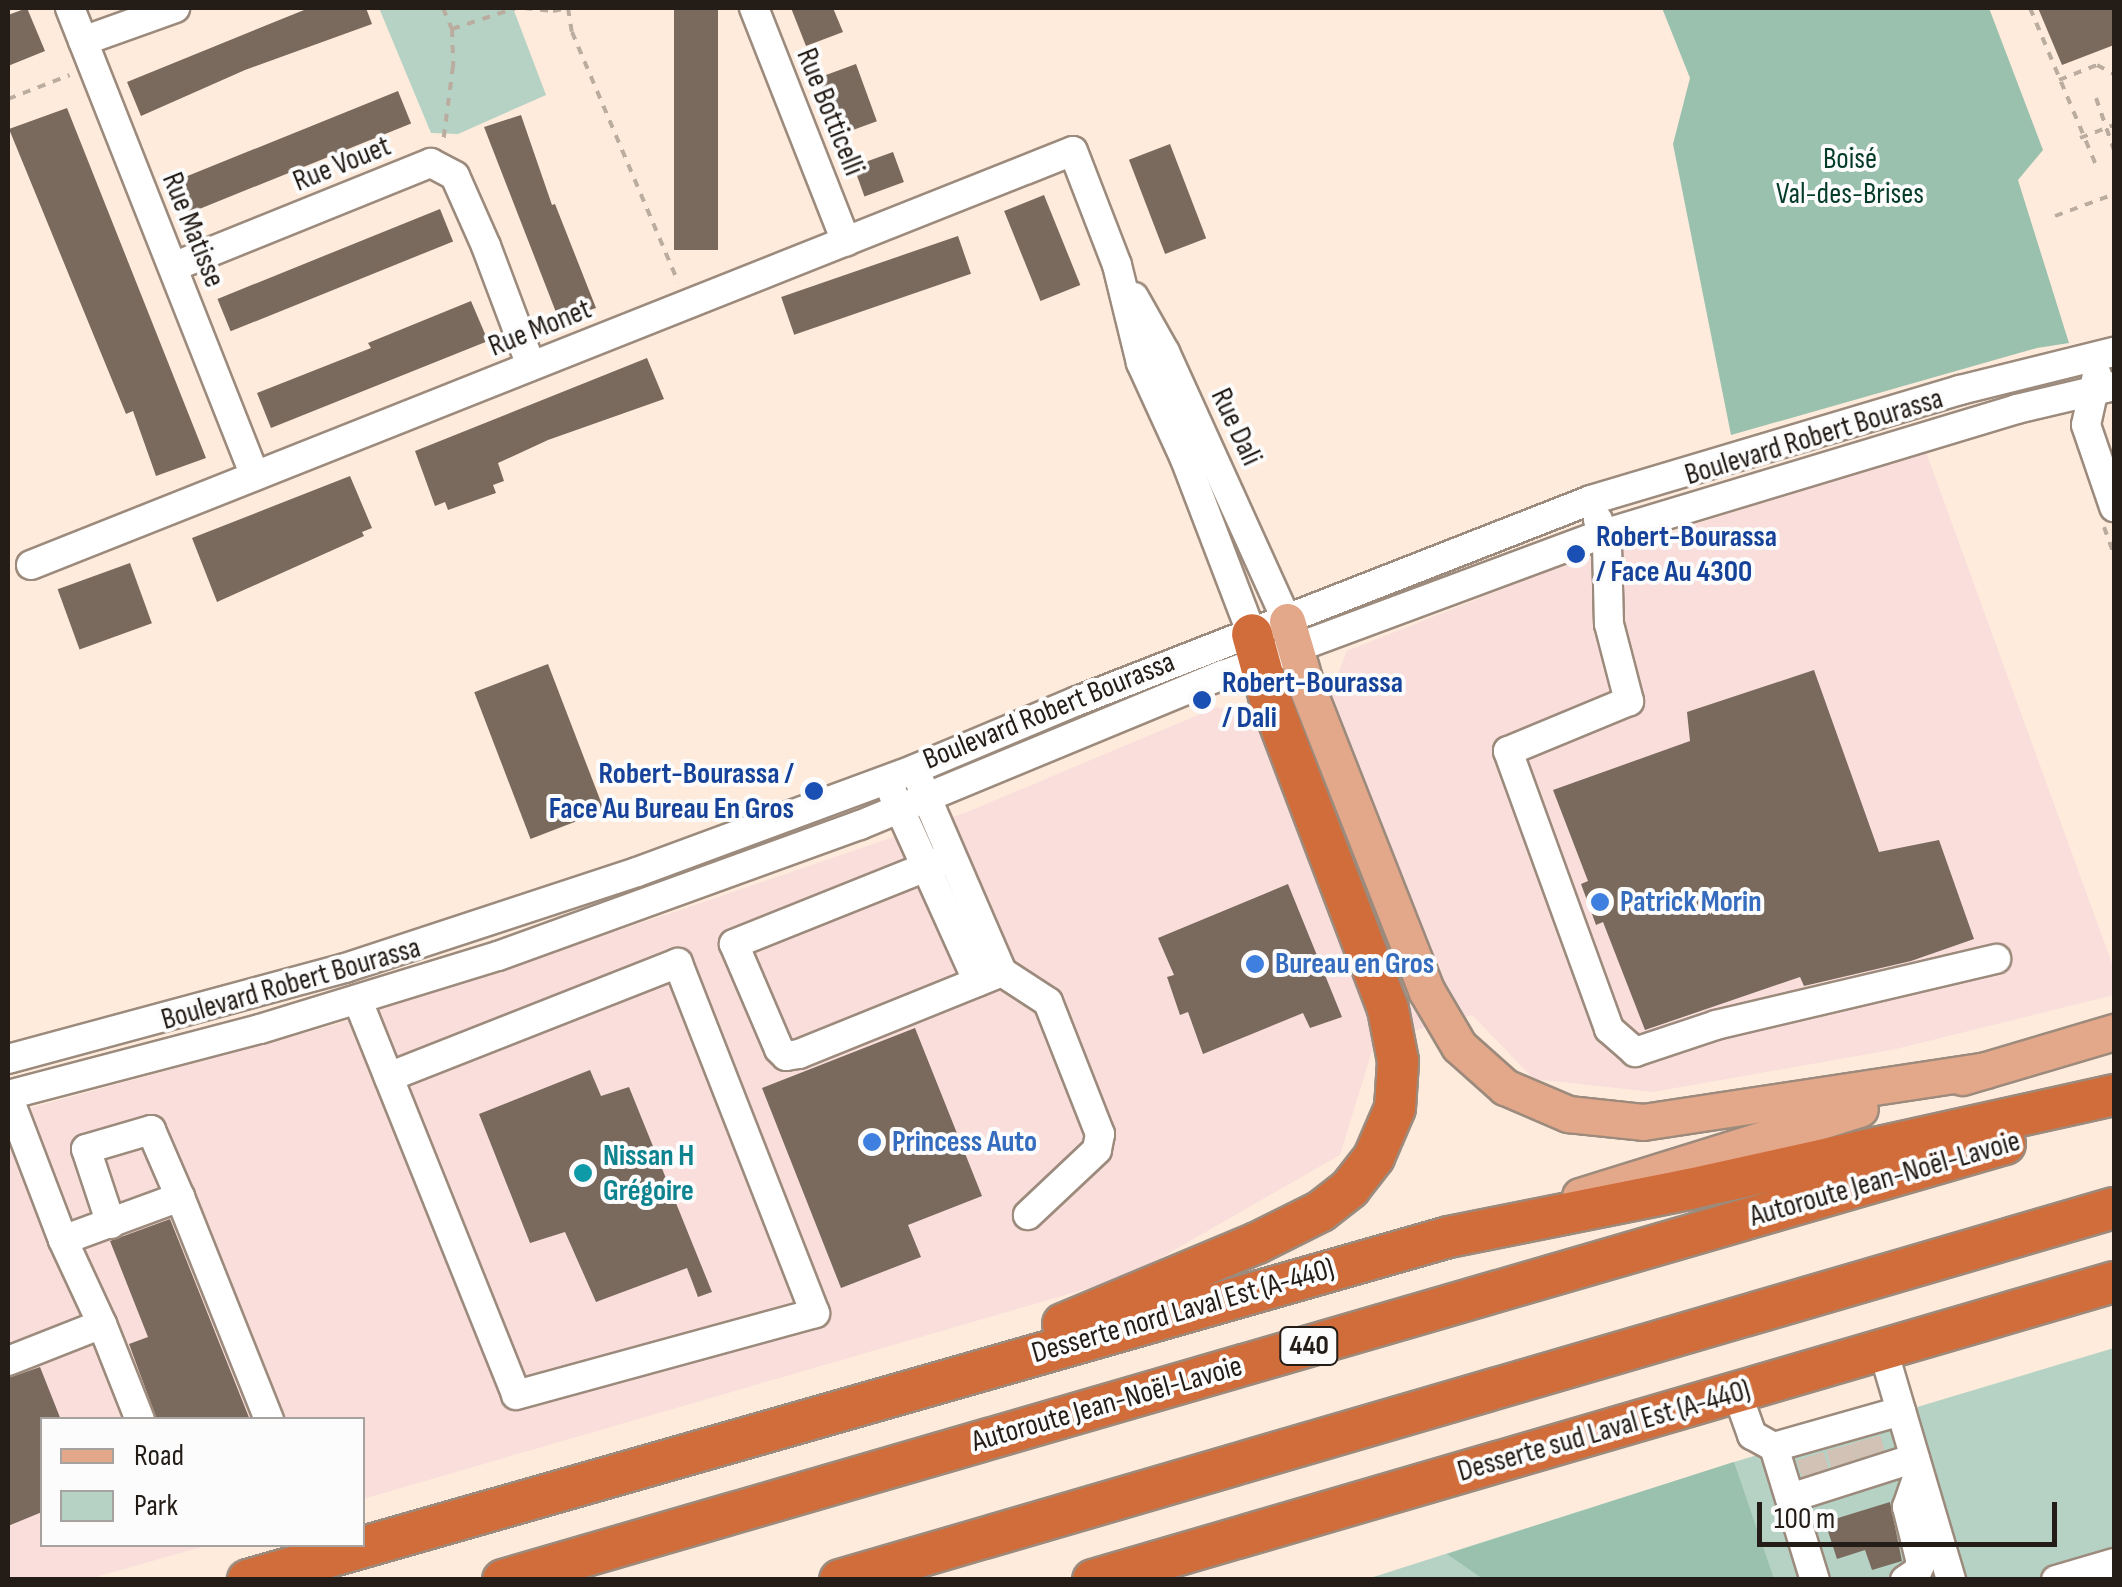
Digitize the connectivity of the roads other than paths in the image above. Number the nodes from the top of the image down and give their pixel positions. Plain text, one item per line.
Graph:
1 (70, 8) edge
2 (174, 8) edge
3 (754, 8) edge
4 (88, 54) junction
5 (1073, 151) joint
6 (846, 241) junction
7 (173, 267) junction
8 (2108, 353) edge
9 (531, 366) junction
10 (2109, 388) edge
11 (256, 476) junction
12 (1592, 500) junction
13 (2114, 506) edge
14 (1602, 534) junction
15 (31, 565) dead end
16 (1274, 642) junction
17 (915, 769) junction
18 (886, 779) junction
19 (926, 797) junction
20 (899, 808) junction
21 (939, 863) junction
22 (1996, 959) dead end
23 (990, 977) junction
24 (358, 1001) junction
25 (2114, 1032) edge
26 (8, 1059) edge
27 (1985, 1070) junction
28 (389, 1076) junction
29 (2114, 1095) edge
30 (8, 1096) edge
31 (2114, 1112) edge
32 (180, 1197) junction
33 (2114, 1208) edge
34 (1028, 1216) dead end
35 (111, 1224) junction
36 (1448, 1236) junction
37 (63, 1240) junction
38 (2114, 1282) edge
39 (102, 1324) junction
40 (1882, 1350) junction
41 (8, 1361) edge
42 (940, 1379) junction
43 (1737, 1393) junction
44 (1901, 1411) junction
45 (139, 1417) edge
46 (268, 1417) edge
47 (1774, 1447) junction
48 (1856, 1451) junction
49 (1813, 1464) junction
50 (1917, 1466) junction
51 (1790, 1498) junction
52 (365, 1546) edge
53 (362, 1547) edge
54 (2114, 1562) edge
55 (248, 1580) edge
56 (503, 1580) edge
57 (840, 1580) edge
58 (1092, 1580) edge
59 (1815, 1580) edge
60 (1906, 1580) edge
61 (1951, 1580) edge
62 (2056, 1580) edge

1 - 4 street, Rue Matisse
2 - 4 street
3 - 6 street, Rue Botticelli
4 - 7 street, Rue Matisse
5 - 6 street, Rue Monet
5 - 16 street, Rue Dali
6 - 9 street, Rue Monet
7 - 9 street, Rue Vouet
7 - 11 street, Rue Matisse
8 - 10 street
8 - 12 street, Boulevard Robert Bourassa
9 - 11 street, Rue Monet
10 - 13 street
10 - 14 street, Boulevard Robert Bourassa
11 - 15 street, Rue Monet
12 - 14 street
12 - 16 street, Boulevard Robert Bourassa
14 - 16 street, Boulevard Robert Bourassa
14 - 22 street
16 - 17 street, Boulevard Robert Bourassa
16 - 19 street, Boulevard Robert Bourassa
16 - 27 main road
16 - 42 highway
17 - 18 street, Boulevard Robert Bourassa
17 - 19 street
18 - 20 street
18 - 26 street, Boulevard Robert Bourassa
19 - 20 street, Boulevard Robert Bourassa
19 - 21 street
20 - 21 street
20 - 24 street, Boulevard Robert Bourassa
21 - 23 street
21 - 23 street
23 - 34 street
24 - 28 street
24 - 30 street, Boulevard Robert Bourassa
25 - 27 main road, Desserte nord Laval Est (A-440)
27 - 36 main road, Desserte nord Laval Est (A-440)
28 - 28 street
29 - 36 highway
30 - 37 street
31 - 56 highway, Autoroute Jean-Noël-Lavoie / 440
32 - 35 street
32 - 35 street
32 - 46 street
33 - 57 highway
35 - 37 street
36 - 42 highway, Desserte nord Laval Est (A-440)
37 - 39 street
38 - 40 highway, Desserte sud Laval Est (A-440)
39 - 41 street
39 - 45 street
40 - 43 highway, Desserte sud Laval Est (A-440)
40 - 44 street
42 - 52 highway, Desserte nord Laval Est (A-440)
43 - 47 street
43 - 58 highway, Desserte sud Laval Est (A-440)
44 - 48 street
44 - 50 street
47 - 49 street
47 - 51 street
48 - 49 street
48 - 49 street
48 - 50 street
49 - 51 street
50 - 60 street
50 - 61 street
51 - 59 street
53 - 55 highway, Desserte nord Laval Est (A-440)
54 - 62 street

